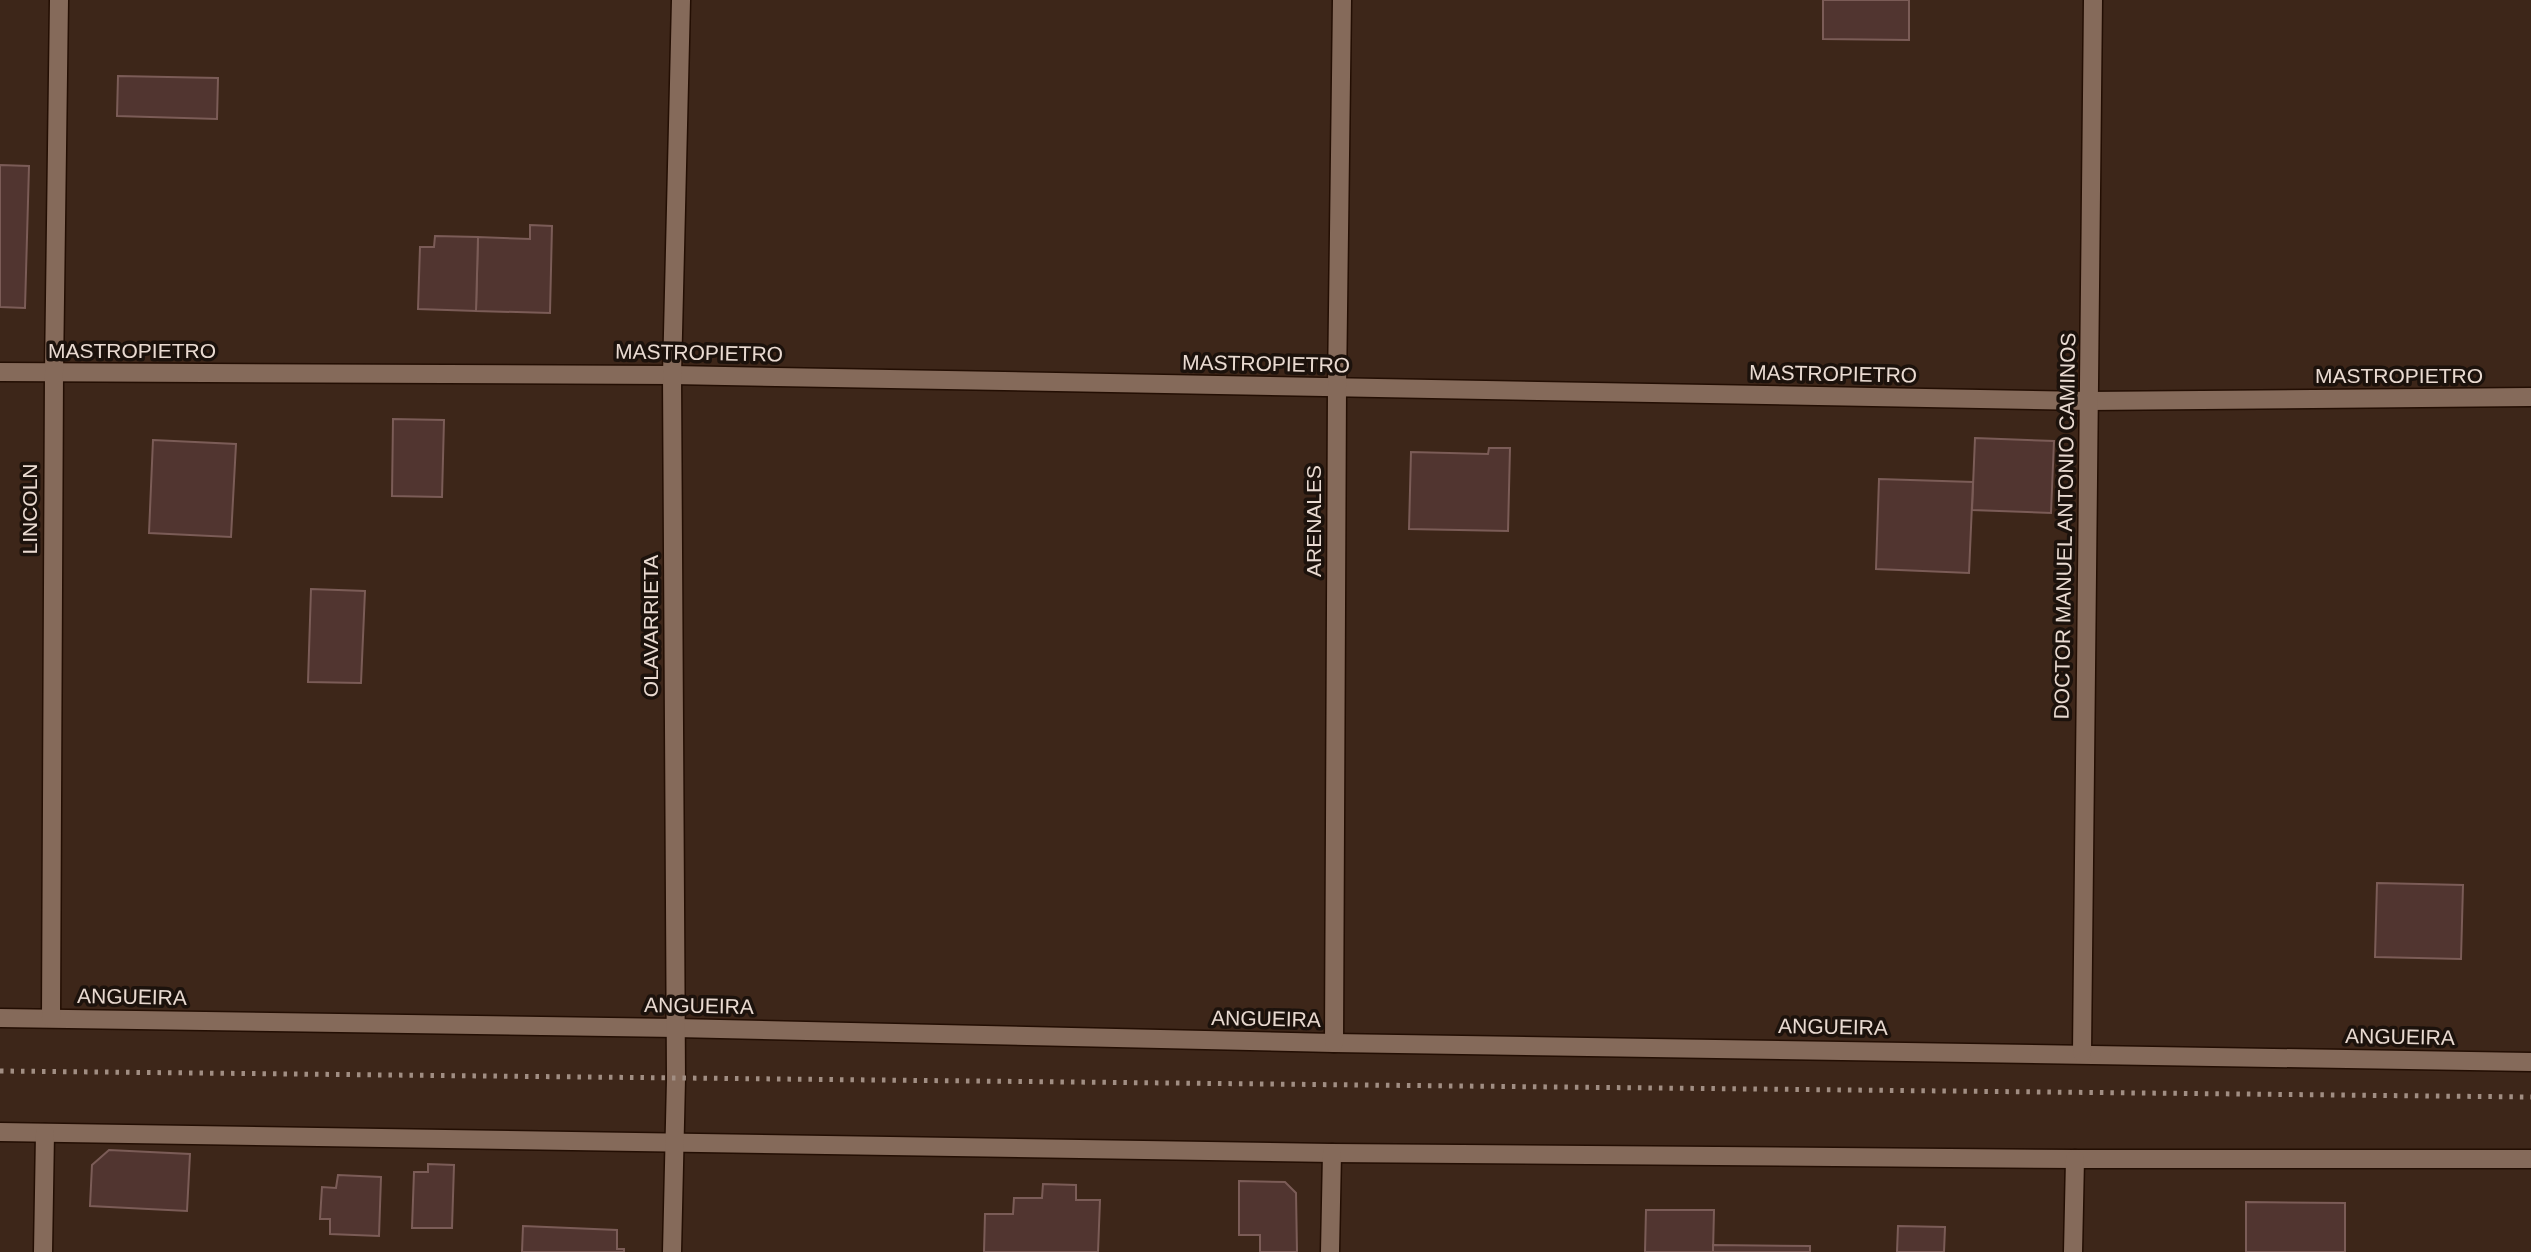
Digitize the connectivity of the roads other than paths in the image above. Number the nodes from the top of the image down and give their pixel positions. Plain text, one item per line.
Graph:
1 (59, 0) edge
2 (681, 0) edge
3 (1342, 0) edge
4 (2093, 0) edge
5 (0, 372) edge
6 (54, 373) junction
7 (672, 375) junction
8 (1337, 388) junction
9 (2531, 397) edge
10 (2088, 401) junction
11 (0, 1018) edge
12 (51, 1018) junction
13 (676, 1028) junction
14 (1334, 1043) junction
15 (2082, 1054) junction
16 (2531, 1062) edge
17 (0, 1132) edge
18 (45, 1133) junction
19 (673, 1143) junction
20 (1332, 1153) junction
21 (2074, 1159) junction
22 (2531, 1159) edge
23 (43, 1252) edge
24 (671, 1252) edge
25 (1330, 1252) edge
26 (2073, 1252) edge

1 - 6 street, LINCOLN
2 - 7 street, OLAVARRIETA
3 - 8 street, ARENALES
4 - 10 street, DOCTOR MANUEL ANTONIO CAMINOS
5 - 6 street, MASTROPIETRO
6 - 7 street, MASTROPIETRO
6 - 12 street, LINCOLN
7 - 8 street, MASTROPIETRO
7 - 13 street, OLAVARRIETA
8 - 10 street, MASTROPIETRO
8 - 14 street, ARENALES
9 - 10 street, MASTROPIETRO
10 - 15 street, DOCTOR MANUEL ANTONIO CAMINOS
11 - 12 street, ANGUEIRA
12 - 13 street, ANGUEIRA
13 - 14 street, ANGUEIRA
13 - 19 street, OLAVARRIETA
14 - 15 street, ANGUEIRA
15 - 16 street, ANGUEIRA
17 - 18 street
18 - 19 street
18 - 23 street
19 - 20 street
19 - 24 street, OLAVARRIETA
20 - 21 street
20 - 25 street
21 - 22 street
21 - 26 street

